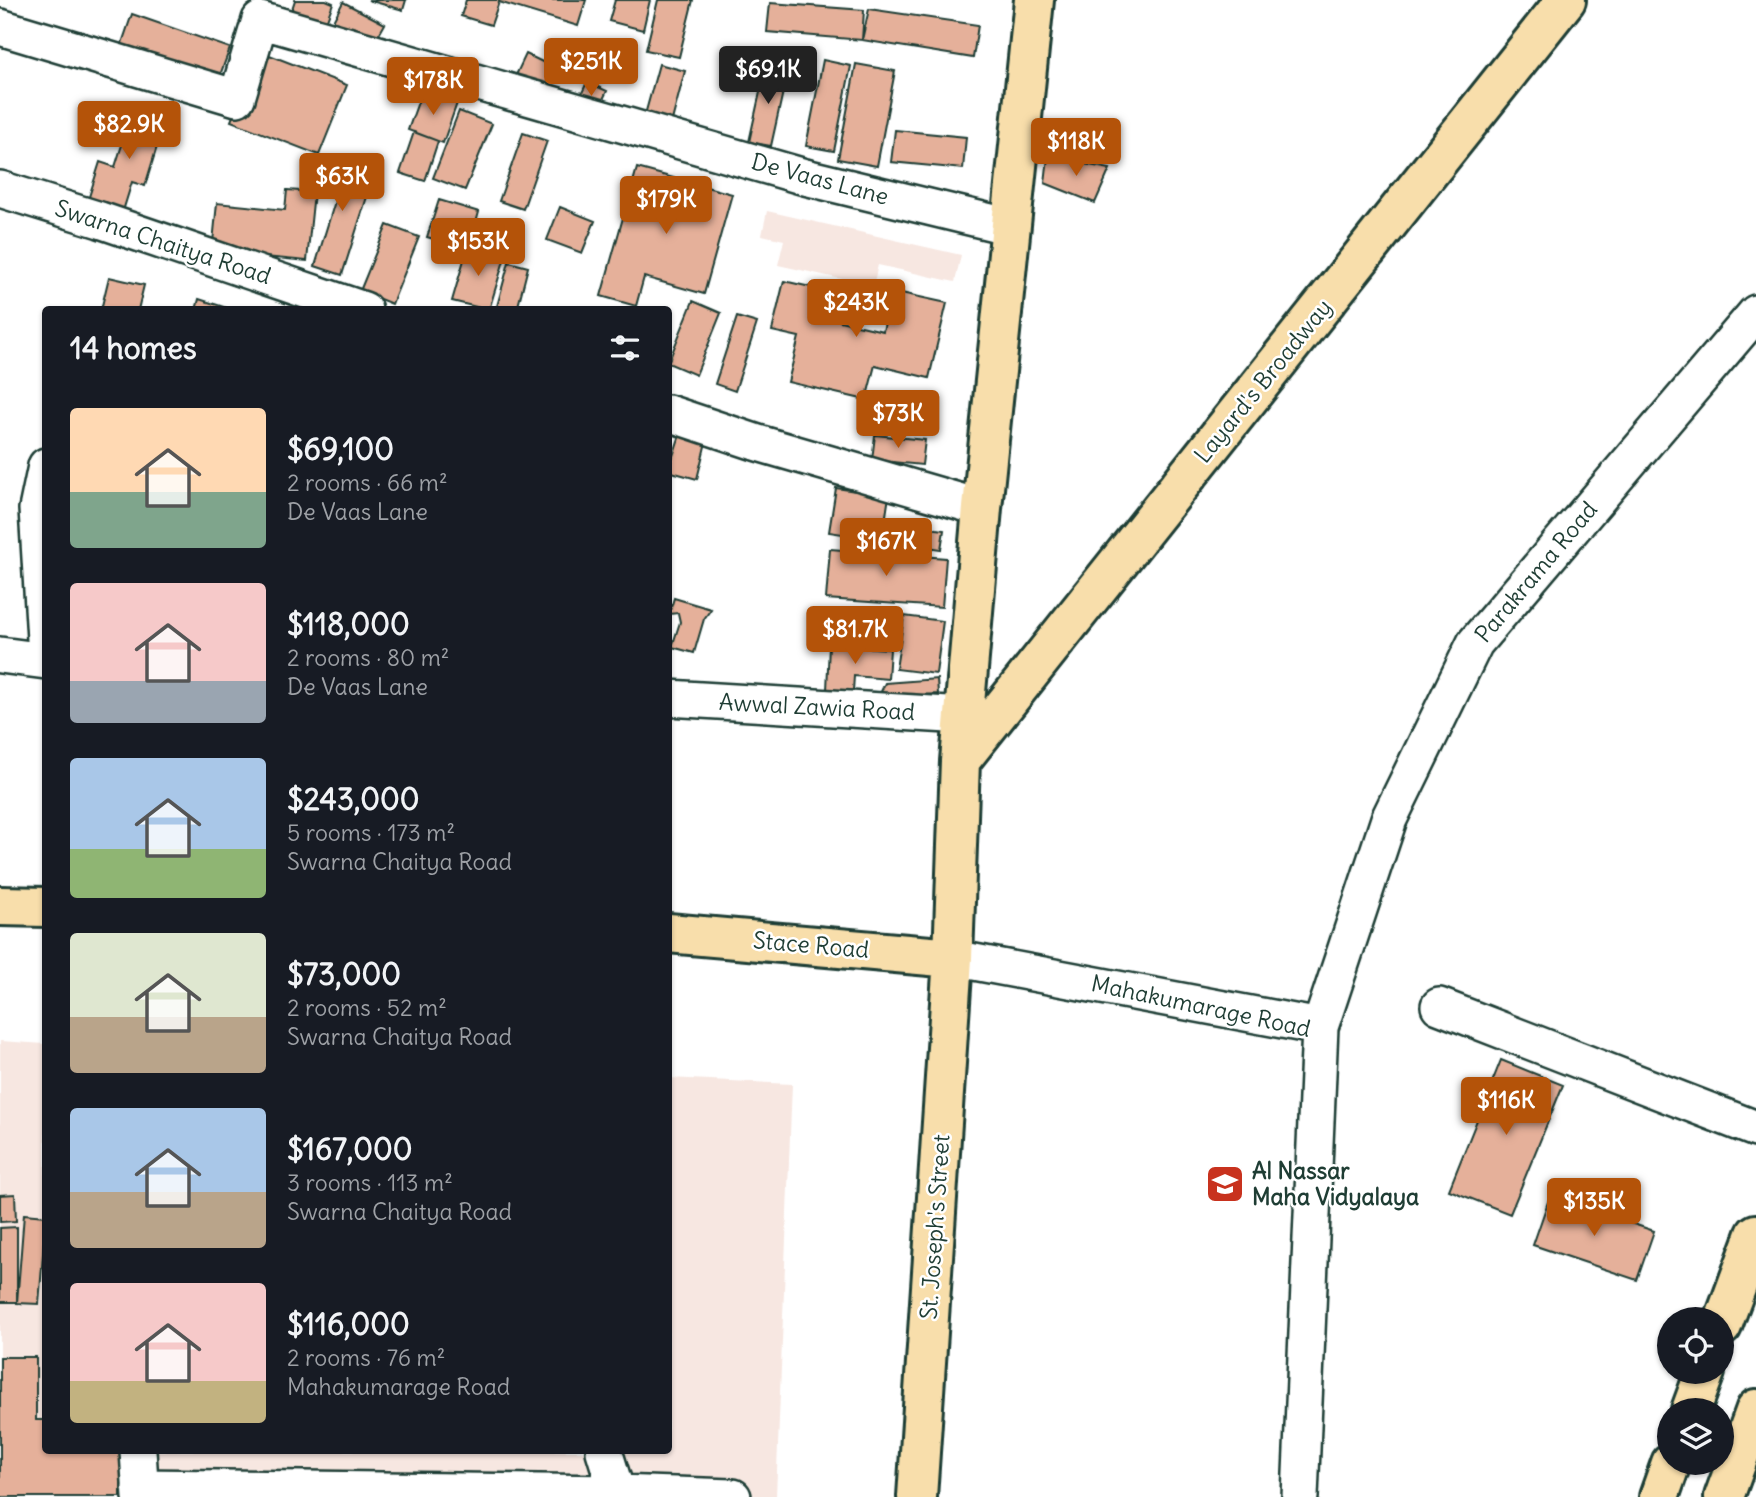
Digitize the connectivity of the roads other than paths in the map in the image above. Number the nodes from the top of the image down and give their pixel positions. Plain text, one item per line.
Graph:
1 (1034, 0) edge
2 (1566, 0) edge
3 (0, 27) edge
4 (0, 190) edge
5 (1011, 227) junction
6 (352, 306) edge
7 (1756, 313) edge
8 (672, 414) edge
9 (42, 485) edge
10 (982, 508) junction
11 (42, 592) edge
12 (0, 655) edge
13 (42, 659) edge
14 (672, 698) edge
15 (965, 716) junction
16 (960, 761) junction
17 (0, 906) edge
18 (42, 908) edge
19 (672, 933) edge
20 (953, 958) junction
21 (1439, 1006) dead end
22 (1320, 1027) junction
23 (1756, 1129) edge
24 (1756, 1234) edge
25 (1729, 1307) edge
26 (1756, 1409) edge
27 (138, 1454) edge
28 (605, 1454) edge
29 (1667, 1475) edge
30 (140, 1492) edge
31 (617, 1493) junction
32 (733, 1497) edge
33 (917, 1497) edge
34 (1300, 1497) edge
35 (1659, 1497) edge
36 (1724, 1497) edge

1 - 5 main road, St. Joseph's Street
2 - 16 main road, Layard's Broadway
3 - 5 street, De Vaas Lane
4 - 6 street, Swarna Chaitya Road
5 - 10 main road, St. Joseph's Street
7 - 22 street, Parakrama Road
8 - 10 street
9 - 11 street
10 - 15 main road, St. Joseph's Street
12 - 13 street
14 - 15 street, Awwal Zawia Road
15 - 16 main road, St. Joseph's Street
16 - 20 main road, St. Joseph's Street
17 - 18 main road
19 - 20 main road, Stace Road
20 - 22 street, Mahakumarage Road
20 - 33 main road, St. Joseph's Street
21 - 23 street
22 - 34 street, Mahakumarage Road
24 - 25 main road
26 - 36 main road
27 - 30 street
28 - 31 street
29 - 35 main road
30 - 31 street
31 - 32 street

